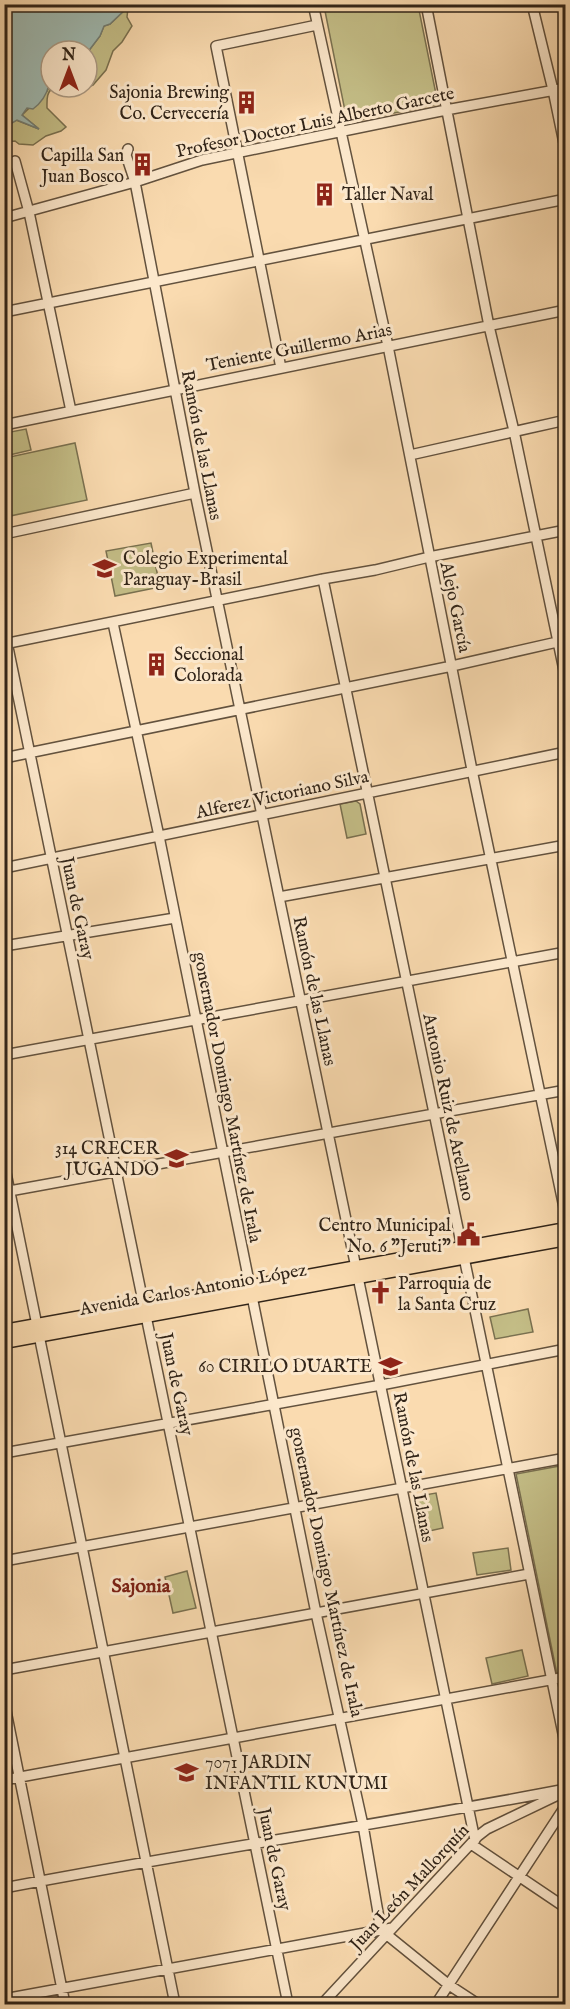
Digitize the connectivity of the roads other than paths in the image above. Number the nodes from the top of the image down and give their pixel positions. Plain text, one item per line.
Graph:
1 (313, 4) edge
2 (532, 4) edge
3 (427, 5) edge
4 (316, 25) junction
5 (566, 88) edge
6 (553, 90) junction
7 (446, 110) junction
8 (340, 133) junction
9 (128, 149) dead end
10 (238, 153) junction
11 (566, 153) edge
12 (15, 161) dead end
13 (135, 182) junction
14 (566, 199) edge
15 (29, 212) junction
16 (4, 218) edge
17 (468, 219) junction
18 (364, 239) junction
19 (259, 261) junction
20 (154, 282) junction
21 (49, 303) junction
22 (566, 310) edge
23 (4, 312) edge
24 (489, 326) junction
25 (388, 346) junction
26 (281, 368) junction
27 (174, 390) junction
28 (70, 411) junction
29 (566, 420) edge
30 (4, 424) edge
31 (514, 432) junction
32 (410, 455) junction
33 (195, 493) junction
34 (566, 530) edge
35 (4, 534) edge
36 (535, 537) junction
37 (429, 557) junction
38 (323, 579) junction
39 (217, 600) junction
40 (113, 622) junction
41 (4, 628) edge
42 (562, 641) edge
43 (6, 643) edge
44 (452, 666) junction
45 (566, 681) edge
46 (346, 686) junction
47 (240, 710) junction
48 (135, 731) junction
49 (566, 752) edge
50 (32, 753) junction
51 (4, 758) edge
52 (472, 770) junction
53 (366, 793) junction
54 (262, 816) junction
55 (159, 836) junction
56 (566, 845) edge
57 (51, 859) junction
58 (491, 859) junction
59 (4, 868) edge
60 (384, 878) junction
61 (279, 897) junction
62 (175, 918) junction
63 (68, 937) junction
64 (4, 946) edge
65 (566, 952) edge
66 (512, 961) junction
67 (405, 981) junction
68 (300, 1000) junction
69 (196, 1019) junction
70 (89, 1040) junction
71 (4, 1056) edge
72 (566, 1090) edge
73 (540, 1095) junction
74 (433, 1115) junction
75 (328, 1134) junction
76 (224, 1153) junction
77 (4, 1163) edge
78 (117, 1172) junction
79 (7, 1191) edge
80 (566, 1217) edge
81 (566, 1229) edge
82 (566, 1239) edge
83 (462, 1252) junction
84 (357, 1272) junction
85 (250, 1291) junction
86 (145, 1311) junction
87 (4, 1330) edge
88 (38, 1330) junction
89 (4, 1342) edge
90 (566, 1348) edge
91 (486, 1363) junction
92 (381, 1384) junction
93 (274, 1404) junction
94 (168, 1423) junction
95 (61, 1442) junction
96 (4, 1453) edge
97 (566, 1458) edge
98 (507, 1469) junction
99 (402, 1488) junction
100 (295, 1508) junction
101 (190, 1527) junction
102 (82, 1547) junction
103 (4, 1561) edge
104 (529, 1574) junction
105 (422, 1593) junction
106 (316, 1613) junction
107 (210, 1632) junction
108 (103, 1652) junction
109 (4, 1670) edge
110 (566, 1677) edge
111 (551, 1680) junction
112 (445, 1700) junction
113 (4, 1701) edge
114 (341, 1718) junction
115 (233, 1738) junction
116 (566, 1748) edge
117 (125, 1758) junction
118 (20, 1777) junction
119 (4, 1780) edge
120 (566, 1790) edge
121 (566, 1805) edge
122 (467, 1808) junction
123 (363, 1825) junction
124 (255, 1842) junction
125 (473, 1842) junction
126 (146, 1862) junction
127 (518, 1878) junction
128 (41, 1881) junction
129 (4, 1888) edge
130 (566, 1908) edge
131 (386, 1932) junction
132 (277, 1949) junction
133 (168, 1969) junction
134 (449, 1985) junction
135 (62, 1988) junction
136 (4, 1999) edge
137 (66, 2004) edge
138 (175, 2004) edge
139 (288, 2004) edge
140 (322, 2004) edge
141 (436, 2004) edge
142 (478, 2004) edge

1 - 4 street, Alejo García
2 - 6 street
3 - 7 street
4 - 8 street, Alejo García
4 - 10 street
5 - 6 street, Profesor Doctor Luis Alberto Garcete
6 - 7 street, Profesor Doctor Luis Alberto Garcete
6 - 11 street
7 - 8 street, Profesor Doctor Luis Alberto Garcete
7 - 17 street
8 - 10 street, Profesor Doctor Luis Alberto Garcete
8 - 18 street, Alejo García
9 - 13 street, Ramón de las Llanas
10 - 13 street, Profesor Doctor Luis Alberto Garcete
10 - 19 street
12 - 15 street
13 - 15 street, Profesor Doctor Luis Alberto Garcete
13 - 20 street, Ramón de las Llanas
14 - 17 street
15 - 16 street, Profesor Doctor Luis Alberto Garcete
15 - 21 street
17 - 18 street
17 - 24 street
18 - 19 street
18 - 25 street, Alejo García
19 - 20 street
19 - 26 street
20 - 21 street
20 - 27 street, Ramón de las Llanas
21 - 23 street
21 - 28 street
22 - 24 street, Teniente Guillermo Arias
24 - 25 street, Teniente Guillermo Arias
24 - 31 street
25 - 26 street, Teniente Guillermo Arias
25 - 32 street, Alejo García
26 - 27 street, Teniente Guillermo Arias
27 - 28 street, Teniente Guillermo Arias
27 - 33 street, Ramón de las Llanas
28 - 30 street, Teniente Guillermo Arias
29 - 31 street
31 - 32 street
31 - 36 street
32 - 37 street, Alejo García
33 - 35 street
33 - 39 street, Ramón de las Llanas
34 - 36 street
36 - 37 street
36 - 42 street
37 - 38 street
37 - 44 street, Alejo García
38 - 39 street
38 - 46 street, Antonio Ruiz de Arellano
39 - 40 street
39 - 47 street, Ramón de las Llanas
40 - 43 street
40 - 48 street, gonernador Domingo Martínez de Irala
41 - 43 street, Juan de Garay
42 - 44 street
42 - 45 street
43 - 50 street, Juan de Garay
44 - 46 street
44 - 52 street, Alejo García
46 - 47 street
46 - 53 street, Antonio Ruiz de Arellano
47 - 48 street
47 - 54 street, Ramón de las Llanas
48 - 50 street
48 - 55 street, gonernador Domingo Martínez de Irala
49 - 52 street, Alferez Victoriano Silva
50 - 51 street
50 - 57 street, Juan de Garay
52 - 53 street, Alferez Victoriano Silva
52 - 58 street, Alejo García
53 - 54 street, Alferez Victoriano Silva
53 - 60 street, Antonio Ruiz de Arellano
54 - 55 street, Alferez Victoriano Silva
54 - 61 street, Ramón de las Llanas
55 - 57 street, Alferez Victoriano Silva
55 - 62 street, gonernador Domingo Martínez de Irala
56 - 58 street
57 - 59 street, Alferez Victoriano Silva
57 - 63 street, Juan de Garay
58 - 60 street
58 - 66 street, Alejo García
60 - 61 street
60 - 67 street, Antonio Ruiz de Arellano
61 - 68 street, Ramón de las Llanas
62 - 63 street
62 - 69 street, gonernador Domingo Martínez de Irala
63 - 64 street
63 - 70 street, Juan de Garay
65 - 66 street
66 - 67 street
66 - 73 street, Alejo García
67 - 68 street
67 - 74 street, Antonio Ruiz de Arellano
68 - 69 street
68 - 75 street, Ramón de las Llanas
69 - 70 street
69 - 76 street, gonernador Domingo Martínez de Irala
70 - 71 street
70 - 78 street, Juan de Garay
72 - 73 street
73 - 74 street
73 - 80 street, Alejo García
74 - 75 street
74 - 83 street, Antonio Ruiz de Arellano
75 - 76 street
75 - 84 street, Ramón de las Llanas
76 - 78 street
76 - 85 street, gonernador Domingo Martínez de Irala
77 - 79 street
78 - 79 street
78 - 86 street, Juan de Garay
79 - 88 street
81 - 83 main road, Avenida Carlos Antonio López
82 - 83 main road, Avenida Carlos Antonio López
83 - 84 main road, Avenida Carlos Antonio López
83 - 91 street, Antonio Ruiz de Arellano
84 - 85 main road, Avenida Carlos Antonio López
84 - 92 street, Ramón de las Llanas
85 - 86 main road, Avenida Carlos Antonio López
85 - 93 street, gonernador Domingo Martínez de Irala
86 - 88 main road, Avenida Carlos Antonio López
86 - 94 street, Juan de Garay
87 - 88 main road, Avenida Carlos Antonio López
88 - 89 main road, Avenida Carlos Antonio López
88 - 95 street
90 - 91 street
91 - 92 street
91 - 98 street, Antonio Ruiz de Arellano
92 - 93 street
92 - 99 street, Ramón de las Llanas
93 - 94 street
93 - 100 street, gonernador Domingo Martínez de Irala
94 - 95 street
94 - 101 street, Juan de Garay
95 - 96 street
95 - 102 street
97 - 98 street
98 - 99 street
98 - 104 street, Antonio Ruiz de Arellano
99 - 100 street
99 - 105 street, Ramón de las Llanas
100 - 101 street
100 - 106 street, gonernador Domingo Martínez de Irala
101 - 102 street
101 - 107 street, Juan de Garay
102 - 103 street
102 - 108 street
104 - 105 street
104 - 111 street, Antonio Ruiz de Arellano
105 - 106 street
105 - 112 street, Ramón de las Llanas
106 - 107 street
106 - 114 street, gonernador Domingo Martínez de Irala
107 - 108 street
107 - 115 street, Juan de Garay
108 - 109 street
108 - 117 street
110 - 111 street
111 - 112 street
111 - 116 street, Antonio Ruiz de Arellano
112 - 114 street
112 - 122 street, Ramón de las Llanas
113 - 118 street
114 - 115 street
114 - 123 street, gonernador Domingo Martínez de Irala
115 - 117 street
115 - 124 street, Juan de Garay
117 - 118 street
117 - 126 street
118 - 119 street
118 - 128 street
120 - 122 street
120 - 125 street, Juan León Mallorquín
121 - 127 street
122 - 123 street
122 - 125 street, Ramón de las Llanas
123 - 124 street
123 - 131 street, gonernador Domingo Martínez de Irala
124 - 126 street
124 - 132 street, Juan de Garay
125 - 127 street
125 - 131 street, Juan León Mallorquín
126 - 128 street
126 - 133 street
127 - 130 street
127 - 134 street
128 - 129 street
128 - 135 street
131 - 132 street
131 - 134 street
131 - 140 street, Juan León Mallorquín
132 - 133 street
132 - 139 street, Juan de Garay
133 - 135 street
133 - 138 street
134 - 141 street
134 - 142 street
135 - 136 street
135 - 137 street

